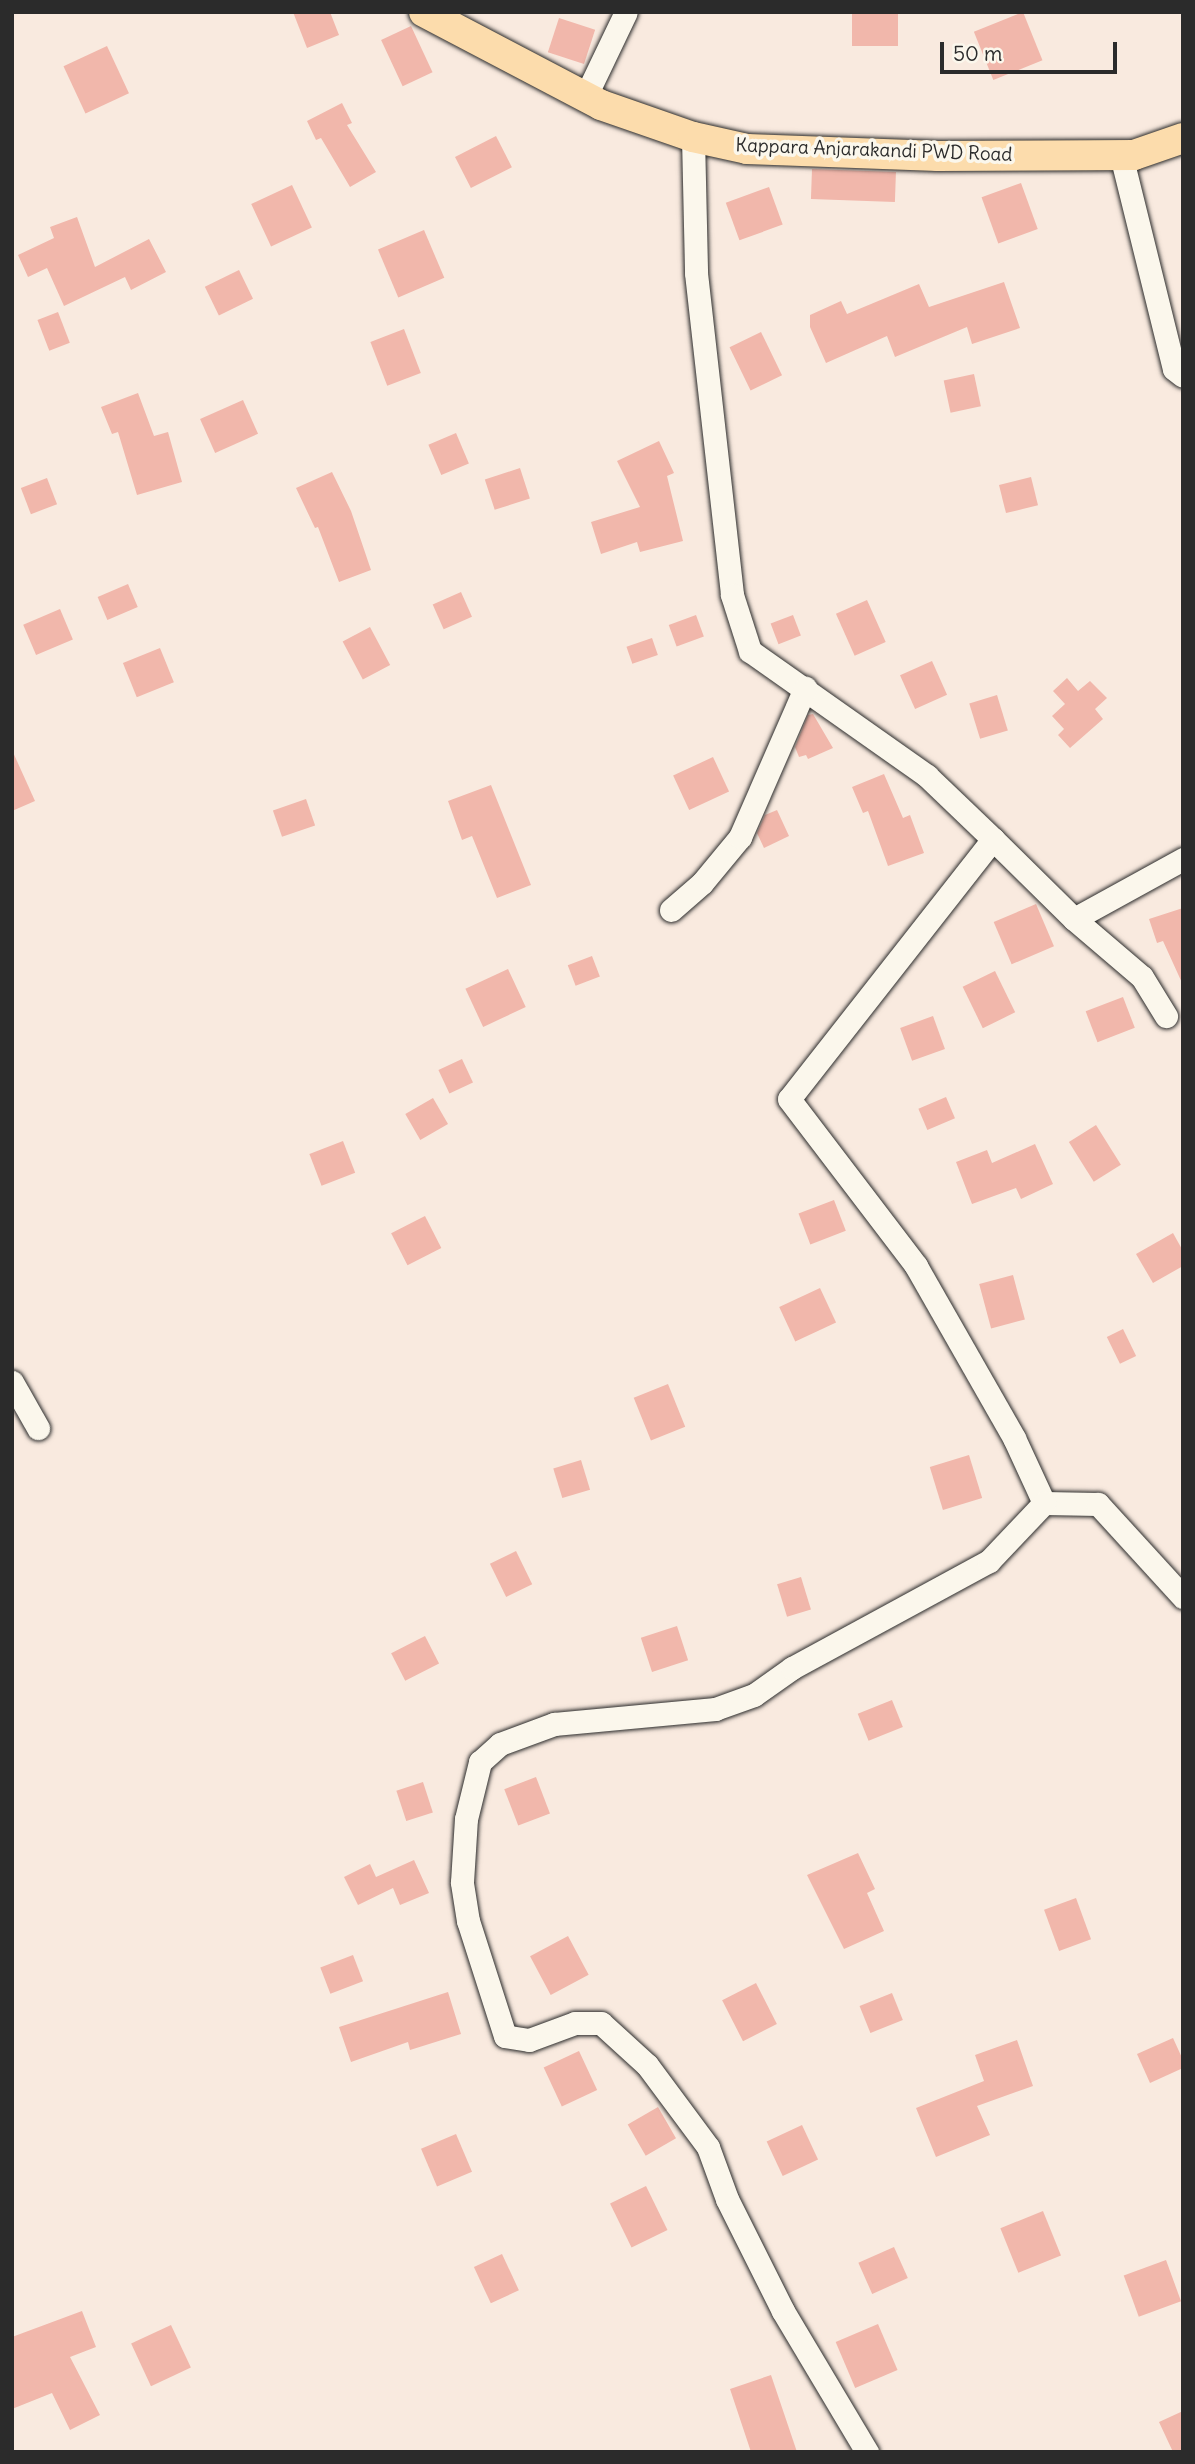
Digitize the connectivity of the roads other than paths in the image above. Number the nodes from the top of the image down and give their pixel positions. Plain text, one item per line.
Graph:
1 (425, 12) edge
2 (626, 12) edge
3 (589, 99) junction
4 (693, 138) junction
5 (1183, 138) edge
6 (1121, 155) junction
7 (1183, 376) edge
8 (804, 688) junction
9 (993, 839) junction
10 (1183, 859) edge
11 (671, 910) dead end
12 (1074, 919) junction
13 (1166, 1016) dead end
14 (12, 1382) edge
15 (38, 1428) dead end
16 (1044, 1503) junction
17 (1183, 1597) edge
18 (867, 2452) edge

1 - 3 main road, Kappara Anjarakandi PWD Road
2 - 3 street
3 - 4 main road, Kappara Anjarakandi PWD Road
4 - 6 main road, Kappara Anjarakandi PWD Road
4 - 8 street
5 - 6 main road, Kappara Anjarakandi PWD Road
6 - 7 street
8 - 9 street
8 - 11 street
9 - 12 street
9 - 16 street
10 - 12 street
12 - 13 street
14 - 15 street
16 - 17 street
16 - 18 street

